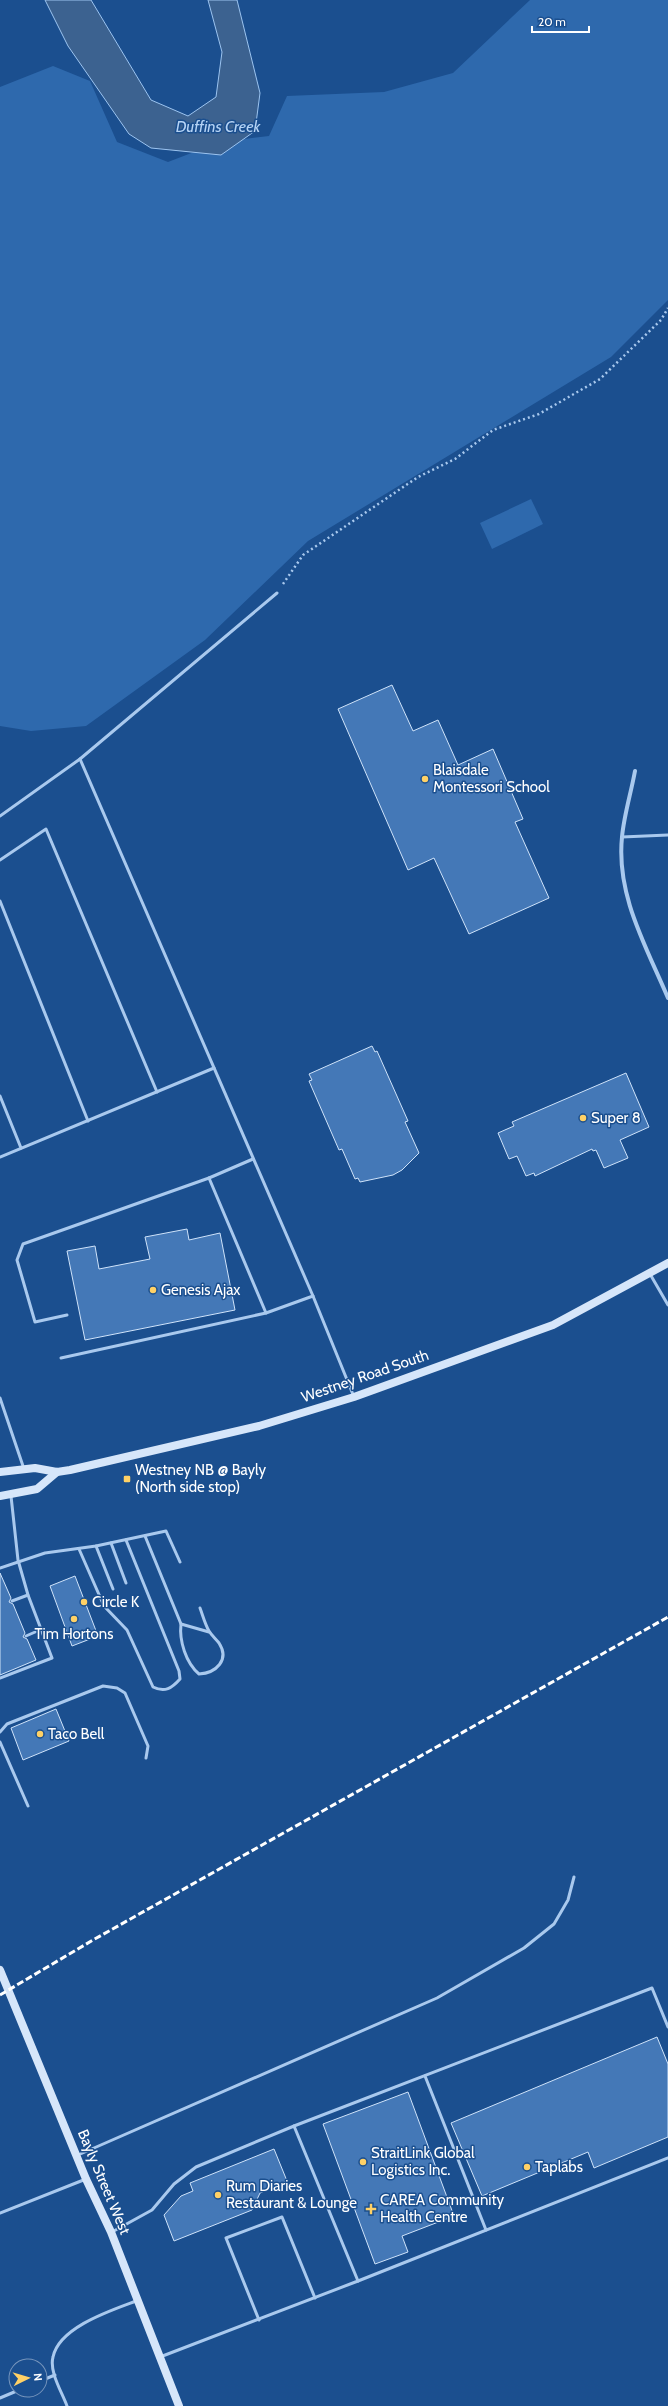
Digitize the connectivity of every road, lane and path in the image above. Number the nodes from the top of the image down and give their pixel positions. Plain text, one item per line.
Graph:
1 (668, 308) edge
2 (277, 593) joint
3 (80, 759) junction
4 (636, 771) dead end
5 (0, 816) edge
6 (668, 835) edge
7 (622, 837) junction
8 (0, 860) edge
9 (0, 901) edge
10 (668, 998) edge
11 (214, 1068) junction
12 (157, 1092) junction
13 (0, 1096) edge
14 (88, 1121) junction
15 (21, 1148) junction
16 (0, 1157) edge
17 (253, 1159) junction
18 (209, 1178) junction
19 (668, 1263) edge
20 (650, 1273) junction
21 (313, 1296) junction
22 (668, 1305) edge
23 (266, 1313) junction
24 (68, 1314) dead end
25 (61, 1358) dead end
26 (354, 1397) junction
27 (0, 1398) edge
28 (24, 1469) junction
29 (0, 1472) edge
30 (57, 1472) junction
31 (11, 1494) junction
32 (0, 1496) edge
33 (145, 1536) junction
34 (126, 1540) junction
35 (111, 1543) junction
36 (96, 1546) junction
37 (79, 1549) junction
38 (18, 1560) junction
39 (180, 1562) dead end
40 (0, 1568) edge
41 (126, 1583) dead end
42 (113, 1589) dead end
43 (28, 1594) junction
44 (12, 1602) dead end
45 (200, 1608) dead end
46 (181, 1624) junction
47 (42, 1630) junction
48 (209, 1632) junction
49 (26, 1636) dead end
50 (0, 1678) edge
51 (0, 1732) edge
52 (0, 1742) edge
53 (146, 1758) dead end
54 (28, 1806) dead end
55 (574, 1877) dead end
56 (0, 1970) edge
57 (668, 2027) edge
58 (425, 2076) junction
59 (294, 2126) junction
60 (76, 2156) junction
61 (668, 2158) edge
62 (86, 2179) junction
63 (0, 2212) edge
64 (486, 2230) junction
65 (111, 2232) junction
66 (358, 2281) junction
67 (315, 2298) junction
68 (136, 2301) junction
69 (259, 2320) junction
70 (159, 2358) junction
71 (55, 2375) junction
72 (48, 2378) edge
73 (67, 2406) edge
74 (179, 2406) edge

1 - 2 path
2 - 3 lane
3 - 5 lane
3 - 11 lane
4 - 7 street
6 - 7 lane
7 - 10 street
8 - 12 lane
9 - 14 lane
11 - 12 lane
11 - 17 lane
12 - 14 lane
13 - 15 lane
14 - 15 lane
15 - 16 lane
17 - 18 lane
17 - 21 lane
18 - 23 lane
18 - 24 lane
19 - 20 main road, Westney Road South
20 - 22 lane
20 - 26 main road, Westney Road South
21 - 23 lane
21 - 26 lane
23 - 25 lane
26 - 30 main road, Westney Road South
27 - 28 lane
28 - 29 main road, Westney Road South
28 - 30 main road, Westney Road South
30 - 31 main road, Westney Road South
31 - 32 main road, Westney Road South
31 - 38 lane
33 - 34 lane
33 - 39 lane
33 - 46 lane
34 - 35 lane
34 - 37 lane
35 - 36 lane
35 - 41 lane
36 - 37 lane
36 - 42 lane
37 - 38 lane
38 - 40 lane
38 - 43 lane
43 - 44 lane
43 - 47 lane
45 - 48 lane
46 - 48 lane
46 - 48 lane
47 - 49 lane
47 - 50 lane
51 - 53 lane
52 - 54 lane
55 - 60 lane
56 - 60 main road, Bayly Street West
57 - 58 lane
58 - 59 lane
58 - 64 lane
59 - 65 lane
59 - 66 lane
60 - 62 main road, Bayly Street West
61 - 64 lane
62 - 63 lane
62 - 65 main road, Bayly Street West
64 - 66 lane
65 - 68 main road, Bayly Street West
66 - 67 lane
67 - 69 lane
67 - 69 lane
68 - 70 main road, Bayly Street West
68 - 71 lane
69 - 70 lane
70 - 74 main road, Bayly Street West
71 - 72 lane
71 - 73 lane

